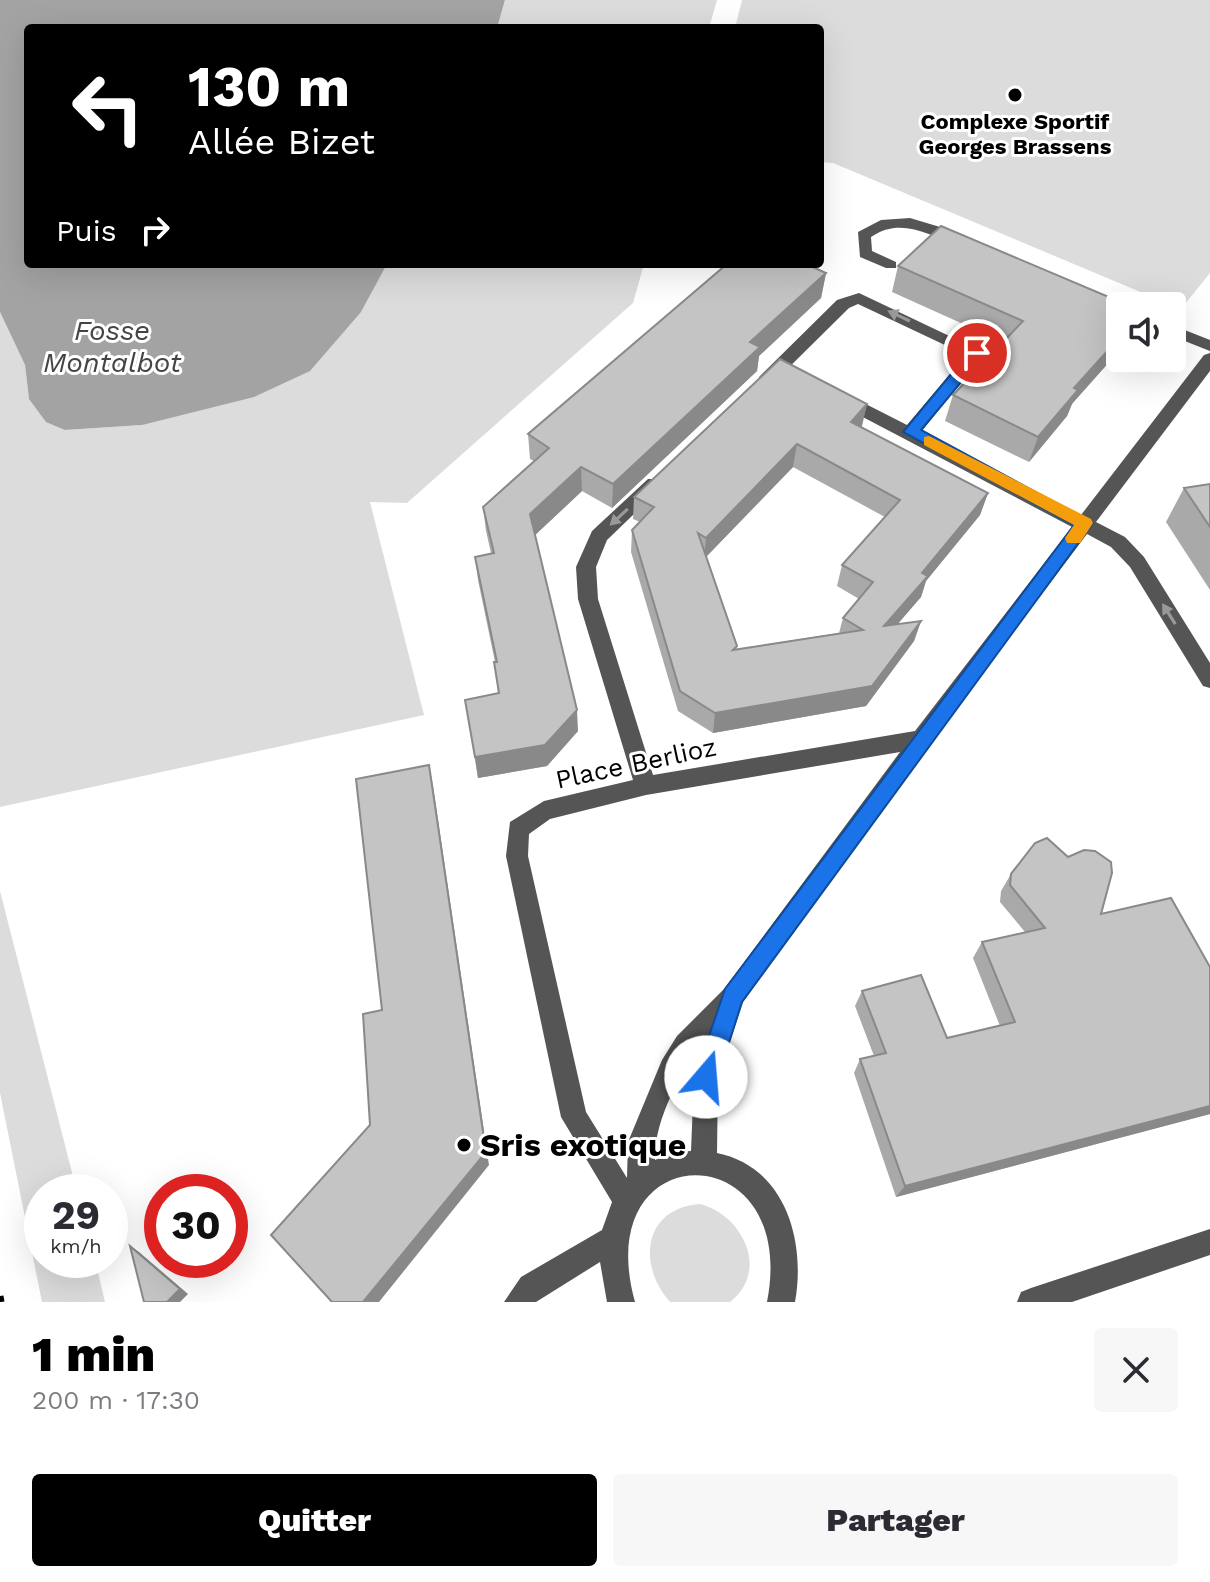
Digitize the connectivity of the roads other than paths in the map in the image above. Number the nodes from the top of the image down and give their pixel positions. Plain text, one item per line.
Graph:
1 (973, 245) edge
2 (891, 265) dead end
3 (1186, 336) edge
4 (1210, 346) edge
5 (1210, 359) edge
6 (756, 390) edge
7 (831, 394) edge
8 (911, 432) junction
9 (666, 473) edge
10 (1085, 523) junction
11 (1210, 680) edge
12 (921, 739) junction
13 (646, 786) junction
14 (733, 996) junction
15 (704, 1163) junction
16 (635, 1191) junction
17 (611, 1240) junction
18 (1210, 1242) edge
19 (518, 1302) edge
20 (621, 1302) edge
21 (781, 1302) edge
22 (1031, 1302) edge

1 - 2 street
3 - 4 street
5 - 10 street
8 -> 6 street
7 - 8 street
8 - 10 street
9 -> 13 street
11 -> 10 street
10 - 12 street
12 - 13 street, Place Berlioz
12 - 14 street
13 - 16 street, Place Berlioz
14 - 15 street
14 - 16 street
15 - 16 street
15 - 21 street
16 - 17 street
17 - 19 street
17 - 20 street
18 - 22 street

